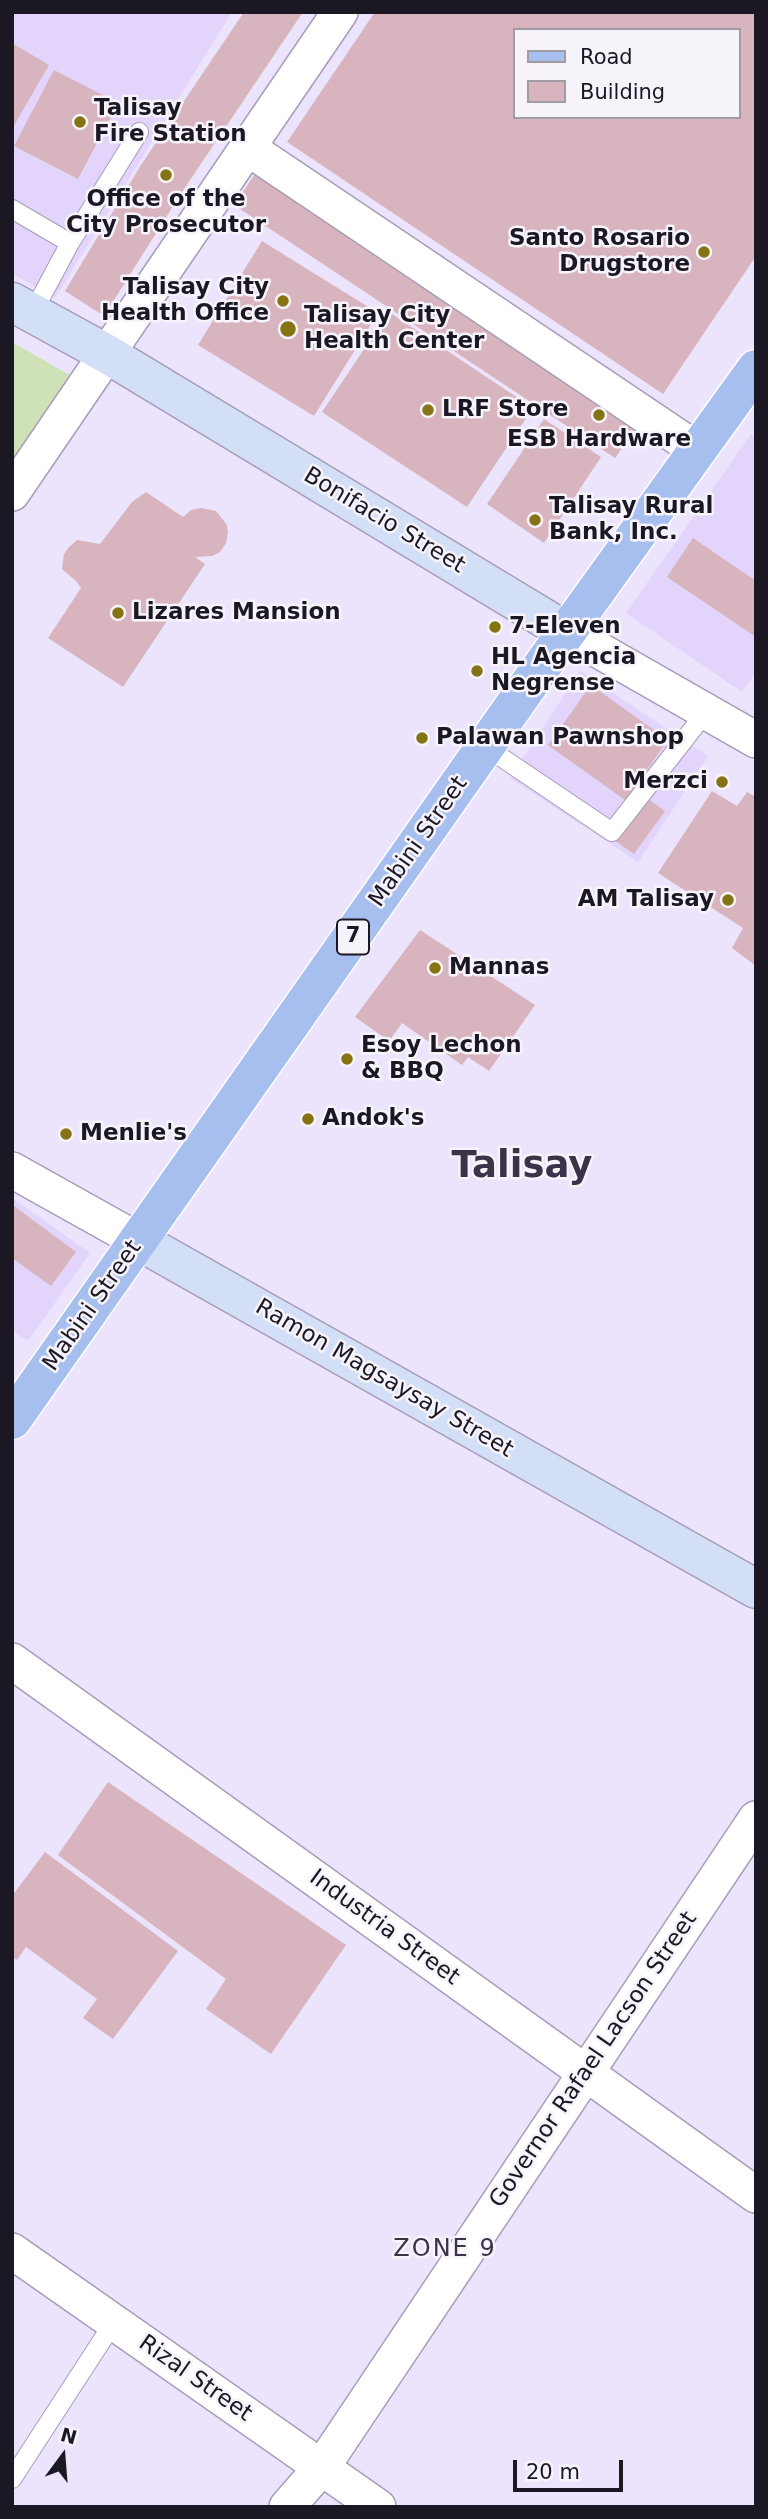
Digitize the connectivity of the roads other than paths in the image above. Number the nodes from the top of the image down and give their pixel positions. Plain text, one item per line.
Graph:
1 (340, 12) edge
2 (139, 131) dead end
3 (248, 148) junction
4 (12, 209) edge
5 (70, 243) junction
6 (22, 308) edge
7 (107, 354) junction
8 (756, 369) edge
9 (697, 450) junction
10 (12, 493) edge
11 (567, 632) junction
12 (706, 712) junction
13 (756, 740) edge
14 (486, 747) junction
15 (12, 1170) edge
16 (139, 1241) junction
17 (12, 1420) edge
18 (756, 1590) edge
19 (12, 1661) edge
20 (756, 1819) edge
21 (586, 2073) junction
22 (756, 2195) edge
23 (12, 2251) edge
24 (114, 2322) junction
25 (322, 2467) junction
26 (12, 2479) edge
27 (287, 2507) edge
28 (378, 2507) edge

1 - 3 street
2 - 5 lane
3 - 7 street
3 - 9 street
4 - 5 lane
5 - 6 lane
6 - 7 main road, Bonifacio Street
7 - 10 street
7 - 11 main road, Bonifacio Street
8 - 9 main road, Mabini Street / 7
9 - 11 main road, Mabini Street / 7
11 - 12 street, Bonifacio Street
11 - 14 main road, Mabini Street / 7
12 - 13 street, Bonifacio Street
12 - 14 lane
14 - 16 main road, Mabini Street / 7
15 - 16 street, Ramon Magsaysay Street
16 - 17 main road, Mabini Street / 7
16 - 18 main road, Ramon Magsaysay Street
19 - 21 street, Industria Street
20 - 21 street, Governor Rafael Lacson Street
21 - 22 street, Industria Street
21 - 25 street, Governor Rafael Lacson Street
23 - 24 street, Rizal Street
24 - 25 street, Rizal Street
24 - 26 lane
25 - 27 street, Governor Rafael Lacson Street
25 - 28 street, Rizal Street

